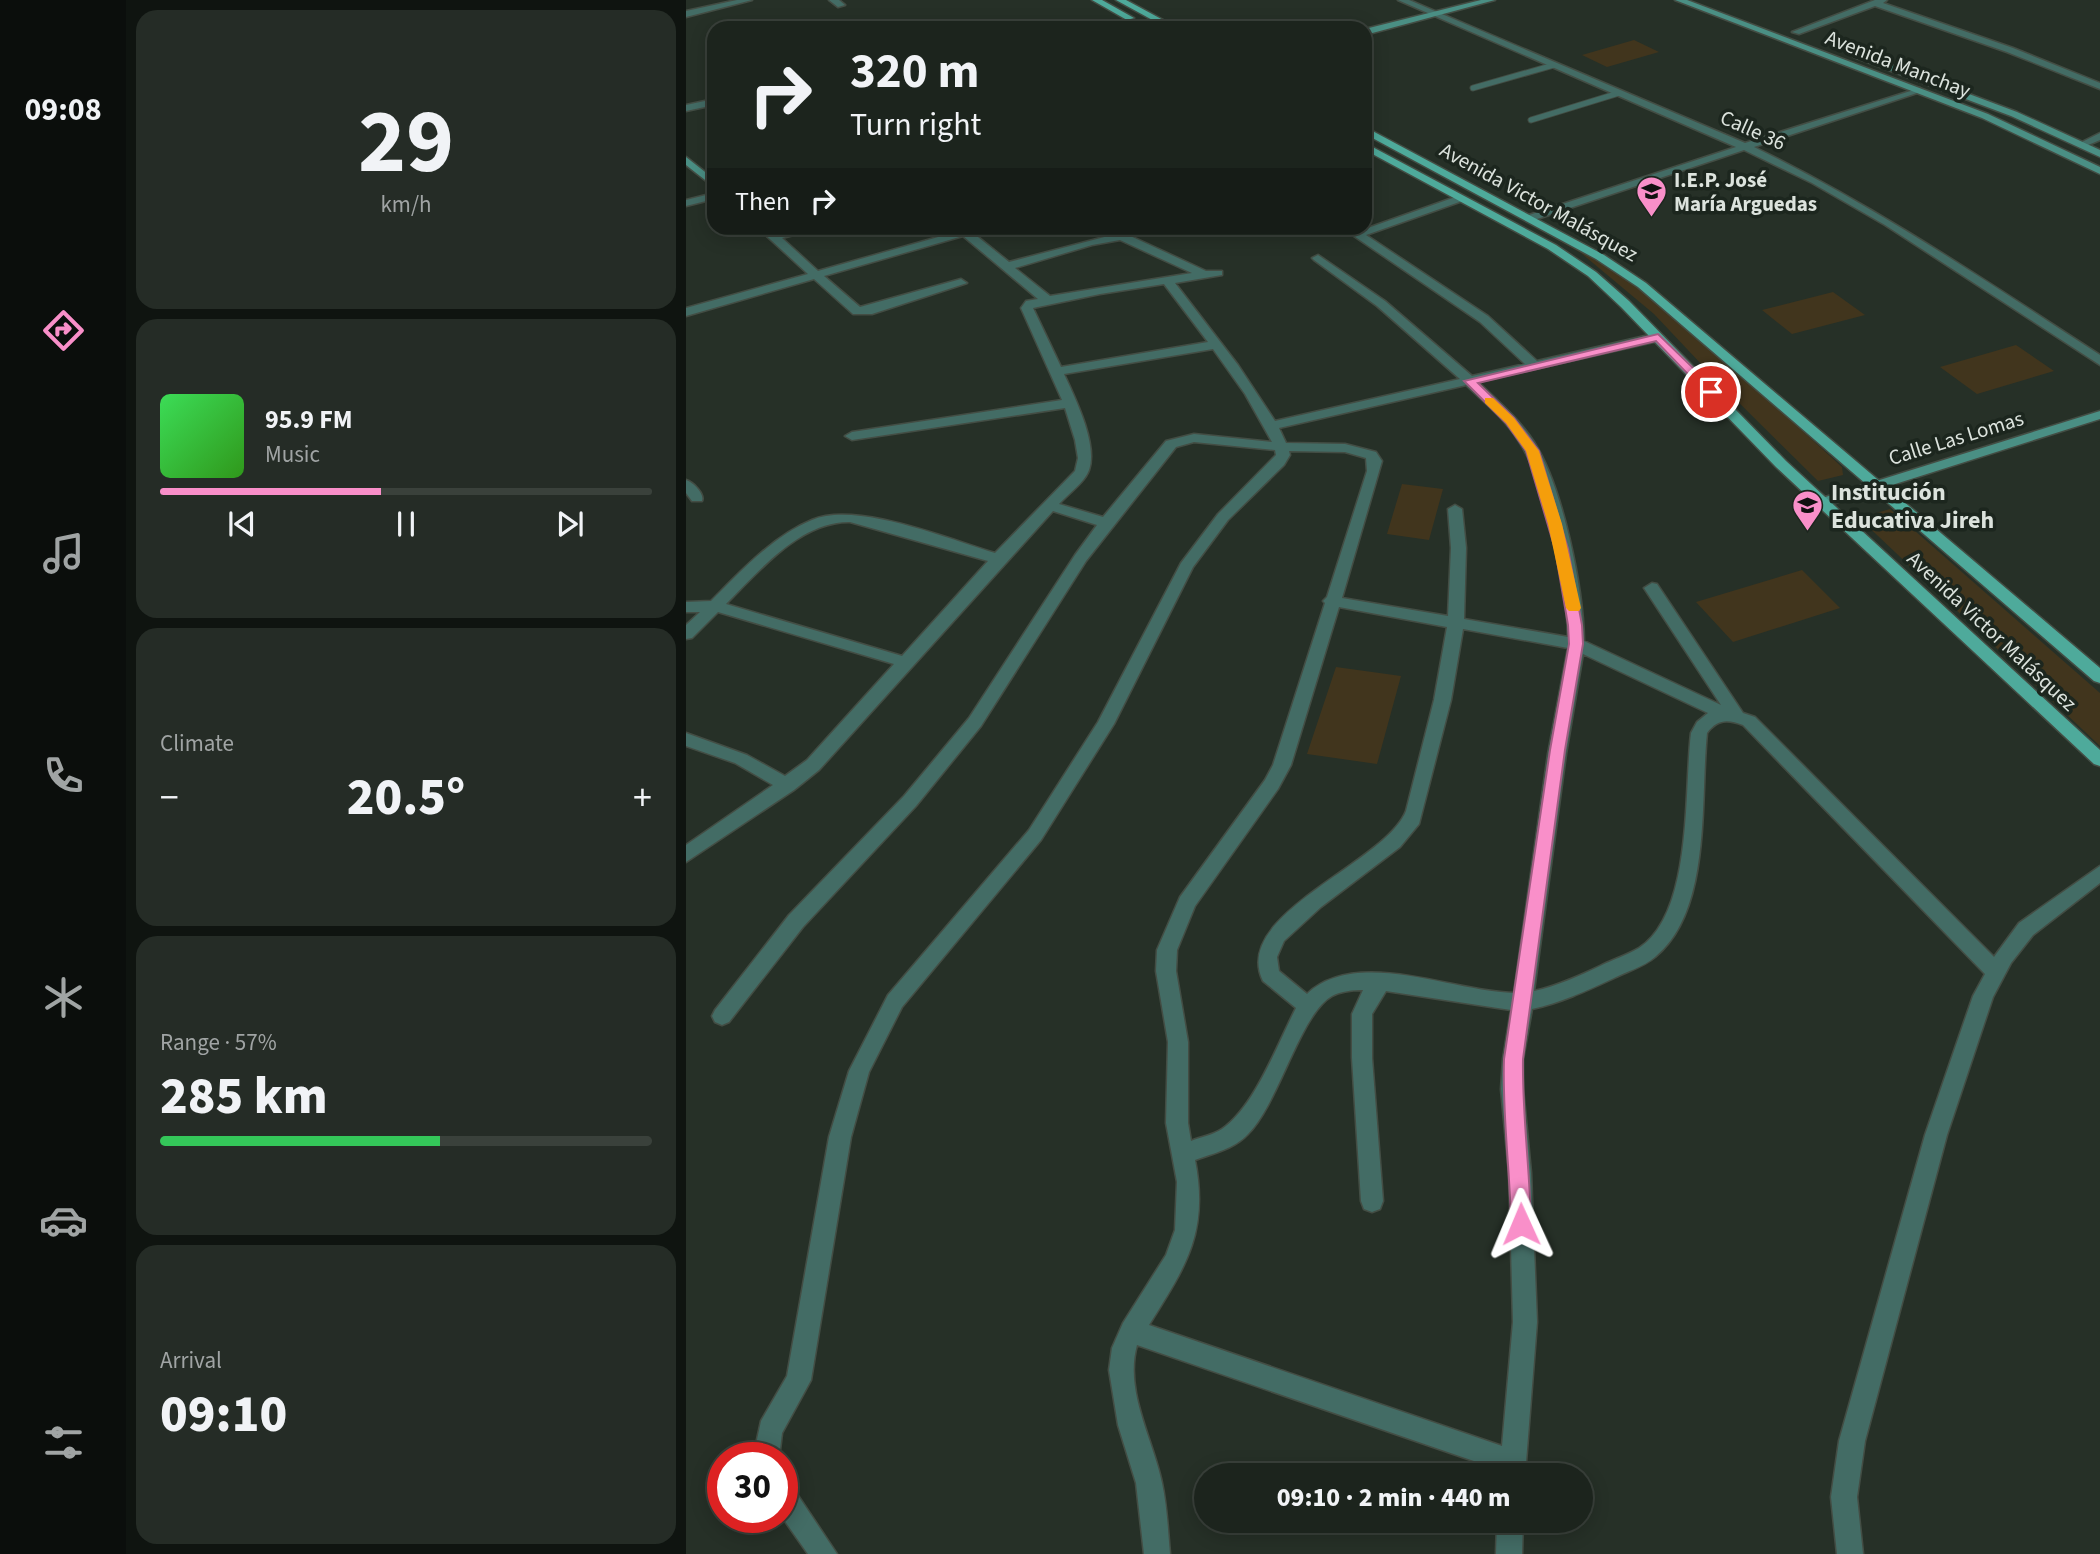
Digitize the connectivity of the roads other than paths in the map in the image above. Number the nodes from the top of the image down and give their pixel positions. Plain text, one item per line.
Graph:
1 (744, 0) edge
2 (1096, 0) edge
3 (1120, 0) edge
4 (1402, 0) edge
5 (1461, 0) edge
6 (1492, 0) edge
7 (1679, 0) edge
8 (1709, 0) edge
9 (1879, 1) edge
10 (1423, 9) junction
11 (686, 14) edge
12 (1435, 14) junction
13 (1135, 21) edge
14 (1160, 21) edge
15 (1372, 22) edge
16 (1372, 30) edge
17 (1796, 32) junction
18 (1807, 37) dead end
19 (1842, 49) dead end
20 (1554, 65) junction
21 (2100, 86) edge
22 (1473, 88) dead end
23 (1917, 90) junction
24 (1619, 93) junction
25 (707, 104) edge
26 (686, 108) edge
27 (1531, 120) dead end
28 (1372, 134) edge
29 (2100, 136) edge
30 (2081, 145) junction
31 (1745, 147) junction
32 (1372, 150) edge
33 (2100, 154) edge
34 (686, 160) edge
35 (2100, 171) edge
36 (707, 178) edge
37 (707, 198) edge
38 (1461, 198) junction
39 (686, 203) edge
40 (1530, 218) junction
41 (1372, 229) edge
42 (772, 235) edge
43 (782, 235) edge
44 (954, 235) edge
45 (968, 235) edge
46 (1117, 235) edge
47 (1358, 235) edge
48 (774, 237) junction
49 (1120, 237) junction
50 (1318, 258) dead end
51 (1005, 267) junction
52 (815, 276) junction
53 (1168, 281) junction
54 (961, 283) dead end
55 (1046, 299) junction
56 (686, 312) edge
57 (1658, 337) junction
58 (1215, 345) junction
59 (2100, 361) edge
60 (1534, 365) junction
61 (1056, 372) junction
62 (1470, 381) junction
63 (1070, 403) junction
64 (2100, 415) edge
65 (1270, 426) junction
66 (852, 436) dead end
67 (1282, 447) junction
68 (686, 484) edge
69 (1877, 485) junction
70 (697, 498) dead end
71 (1824, 502) junction
72 (1049, 505) junction
73 (1455, 509) dead end
74 (1106, 523) junction
75 (998, 559) junction
76 (1652, 588) dead end
77 (1331, 601) junction
78 (715, 606) junction
79 (686, 607) edge
80 (1457, 622) junction
81 (686, 634) edge
82 (1576, 644) junction
83 (905, 662) junction
84 (2100, 677) edge
85 (1732, 715) junction
86 (686, 739) edge
87 (2100, 760) edge
88 (788, 785) junction
89 (686, 855) edge
90 (2100, 873) edge
91 (1995, 971) junction
92 (1383, 981) junction
93 (1523, 1002) junction
94 (1307, 1006) junction
95 (722, 1016) dead end
96 (1182, 1154) junction
97 (1371, 1200) dead end
98 (1131, 1331) junction
99 (768, 1442) edge
100 (1495, 1463) edge
101 (1513, 1463) edge
102 (798, 1517) edge
103 (1510, 1533) edge
104 (824, 1554) edge
105 (1157, 1554) edge
106 (1510, 1554) edge
107 (1850, 1554) edge

1 - 11 street
2 - 13 main road
3 - 14 main road
4 - 10 street, Calle 36
5 - 10 street
6 - 12 street
7 - 23 street, Avenida Manchay
8 - 17 street, Avenida Manchay
9 - 17 street
9 - 21 street
10 - 12 street, Calle 36
10 - 15 street
12 - 16 street
12 - 20 street, Calle 36
17 - 18 street, Avenida Manchay
19 - 30 street, Avenida Manchay
20 - 22 lane
20 - 24 street, Calle 36
23 - 31 street
23 - 35 street, Avenida Manchay
24 - 27 lane
24 - 31 street, Calle 36
25 - 26 street
28 - 40 main road, Avenida Victor Malásquez
29 - 30 street
30 - 33 street, Avenida Manchay
31 - 40 street
31 - 59 street, Calle 36
32 - 38 main road, Avenida Victor Malásquez
34 - 36 street
37 - 39 street
38 - 41 street
38 - 57 main road, Avenida Victor Malásquez
40 - 69 main road, Avenida Victor Malásquez
42 - 48 street
43 - 48 street
44 - 52 street
45 - 51 street
46 - 49 street
47 - 60 street
48 - 52 street
49 - 51 street
49 - 53 street
50 - 62 street
51 - 55 street
52 - 54 street
52 - 56 street
53 - 55 street
53 - 58 street
55 - 61 street
57 - 60 street
57 - 71 main road, Avenida Victor Malásquez
58 - 61 street
58 - 65 street
60 - 62 street
61 - 63 street
62 - 65 street
62 - 82 street
63 - 66 street
63 - 72 street
64 - 69 street, Calle Las Lomas
65 - 67 street
67 - 74 street
67 - 77 street
67 - 99 street
68 - 70 street
69 - 71 street, Calle Las Lomas
69 - 84 main road, Avenida Victor Malásquez
71 - 87 main road, Avenida Victor Malásquez
72 - 74 street
72 - 75 street
73 - 80 street
74 - 95 street
75 - 78 street
75 - 83 street
76 - 85 street
77 - 80 street
77 - 96 street
78 - 79 street
78 - 81 street
78 - 83 street
80 - 82 street
80 - 94 street
82 - 85 street
82 - 93 street
83 - 88 street
85 - 91 street
85 - 93 street
86 - 88 street
88 - 89 street
90 - 91 street
91 - 107 street
92 - 93 street
92 - 94 street
92 - 97 street
93 - 101 street
94 - 96 street
96 - 98 street
98 - 100 street
98 - 105 street
102 - 104 street
103 - 106 street

